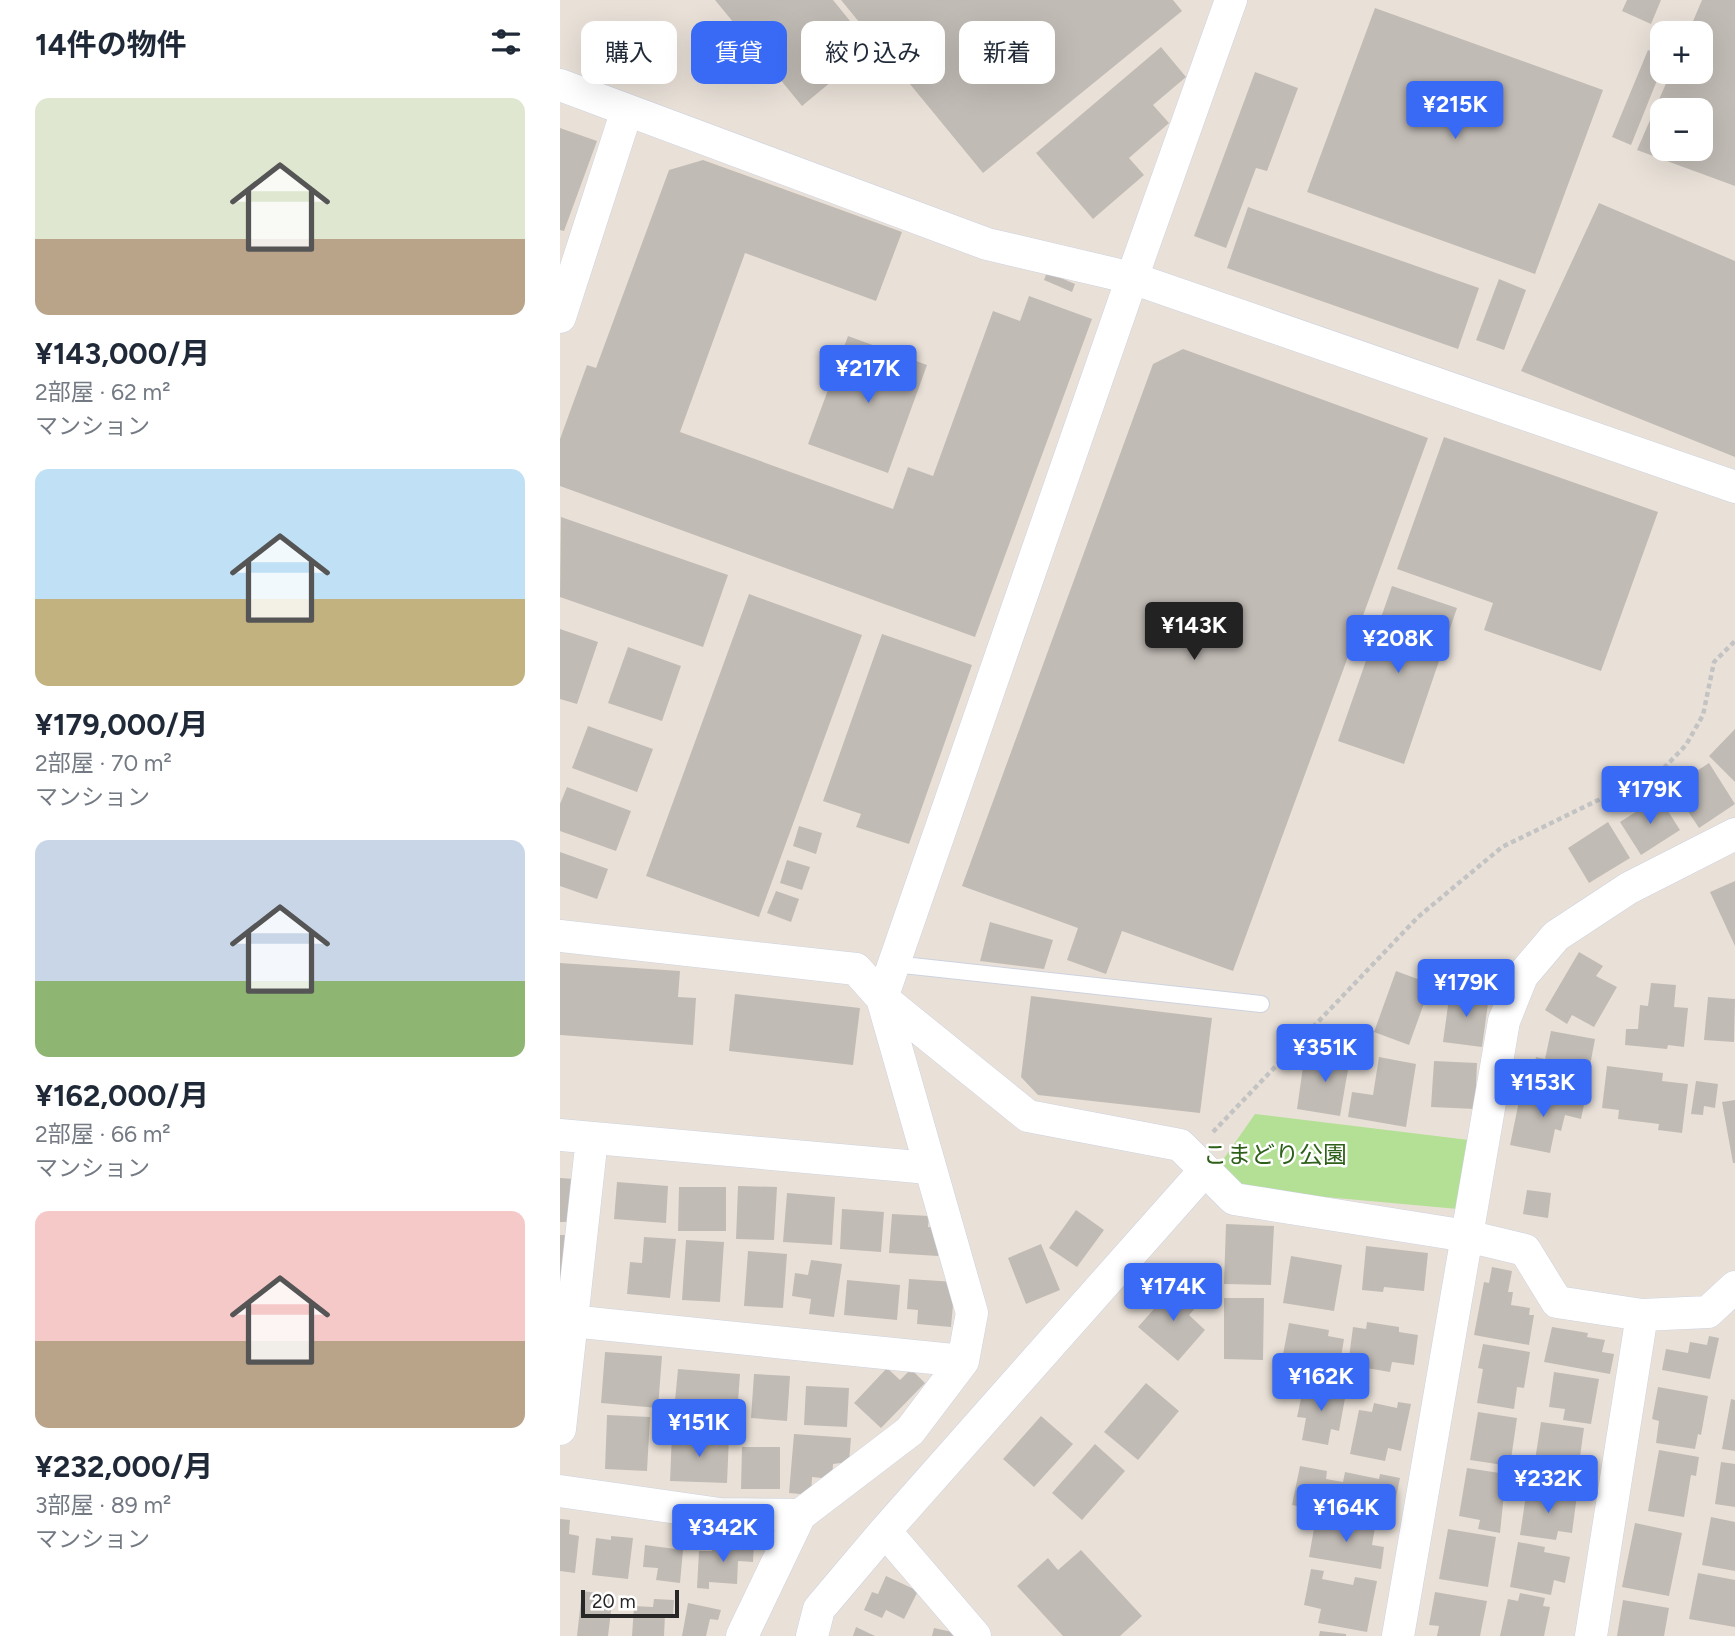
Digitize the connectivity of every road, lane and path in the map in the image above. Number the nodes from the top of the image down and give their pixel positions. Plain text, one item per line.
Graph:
1 (1231, 0) edge
2 (560, 85) edge
3 (627, 110) junction
4 (1132, 278) junction
5 (560, 317) edge
6 (1735, 487) edge
7 (1735, 641) edge
8 (1735, 834) edge
9 (560, 936) edge
10 (894, 964) junction
11 (882, 998) junction
12 (1261, 1004) dead end
13 (560, 1135) edge
14 (592, 1138) junction
15 (1198, 1163) junction
16 (929, 1168) junction
17 (1467, 1236) junction
18 (1735, 1287) edge
19 (1642, 1315) junction
20 (565, 1320) edge
21 (964, 1361) junction
22 (560, 1429) edge
23 (560, 1491) edge
24 (800, 1515) junction
25 (885, 1531) junction
26 (742, 1636) edge
27 (812, 1636) edge
28 (975, 1636) edge
29 (1398, 1636) edge
30 (1591, 1636) edge

1 - 4 street
2 - 3 street
3 - 4 street
3 - 5 street
4 - 6 street
4 - 10 street
7 - 15 path
8 - 17 street
9 - 11 street
10 - 11 street
10 - 12 lane
11 - 15 street
11 - 16 street
13 - 14 street
14 - 16 street
14 - 20 street
15 - 17 street
15 - 25 street
16 - 21 street
17 - 19 street
17 - 29 street
18 - 19 street
19 - 30 street
20 - 21 street
20 - 22 street
21 - 24 street
23 - 24 street
24 - 26 street
25 - 27 street
25 - 28 street

